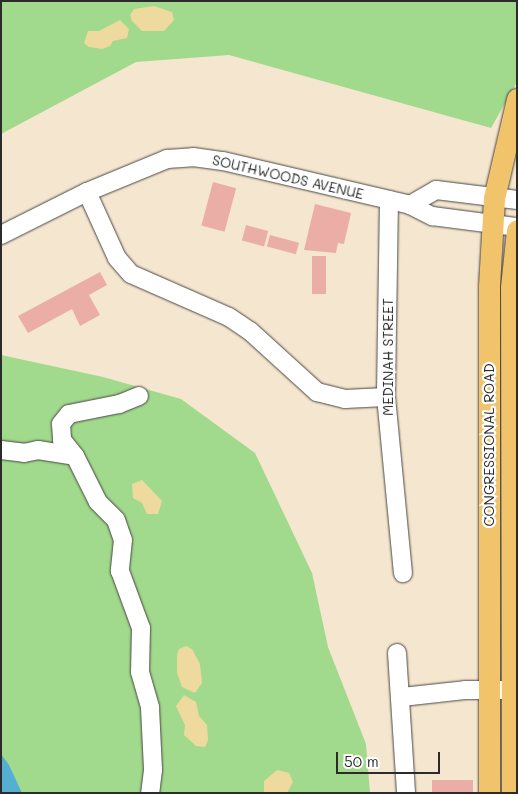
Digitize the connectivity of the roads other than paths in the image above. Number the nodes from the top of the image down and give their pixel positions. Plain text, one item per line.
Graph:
1 (517, 99) edge
2 (87, 192) junction
3 (494, 198) junction
4 (389, 200) junction
5 (517, 200) edge
6 (410, 205) junction
7 (493, 225) junction
8 (517, 229) edge
9 (1, 235) edge
10 (139, 396) dead end
11 (386, 397) junction
12 (1, 450) edge
13 (75, 456) junction
14 (403, 573) dead end
15 (397, 654) dead end
16 (489, 690) junction
17 (513, 690) junction
18 (402, 697) junction
19 (150, 793) edge
20 (406, 793) edge
21 (489, 793) edge
22 (512, 793) edge

1 - 3 main road, CONGRESSIONAL ROAD
2 - 4 street, SOUTHWOODS AVENUE
2 - 9 street, SOUTHWOODS AVENUE
2 - 11 street
3 - 5 street
3 - 6 street
3 - 7 main road, CONGRESSIONAL ROAD
4 - 6 street, SOUTHWOODS AVENUE
4 - 11 street, MEDINAH STREET
6 - 7 street, SOUTHWOODS AVENUE
7 - 8 street, SOUTHWOODS AVENUE
7 - 16 main road, CONGRESSIONAL ROAD
8 - 17 main road, CONGRESSIONAL ROAD
10 - 13 street
11 - 14 street, MEDINAH STREET
12 - 13 street
13 - 19 street
15 - 18 street
16 - 17 street
16 - 18 street
16 - 21 main road, CONGRESSIONAL ROAD
17 - 22 main road, CONGRESSIONAL ROAD
18 - 20 street

